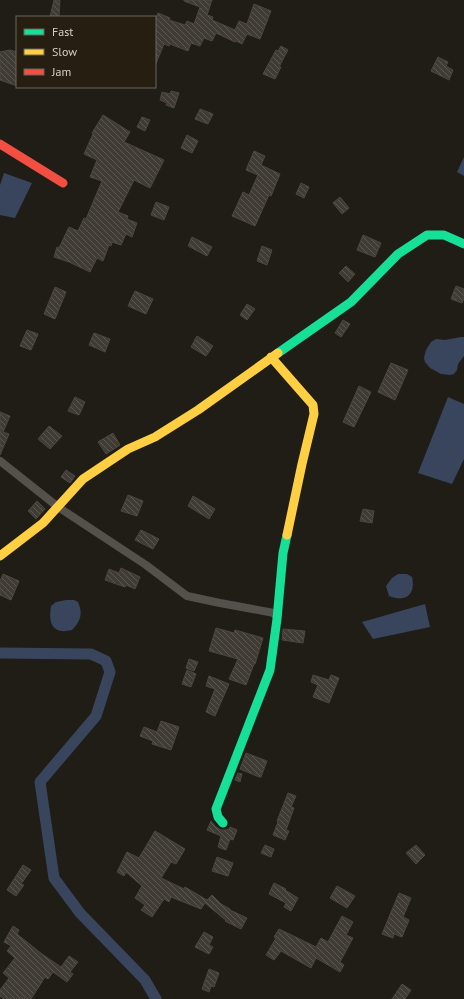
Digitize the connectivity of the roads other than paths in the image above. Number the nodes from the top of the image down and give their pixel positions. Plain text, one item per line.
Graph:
1 (0, 144) edge
2 (64, 183) dead end
3 (464, 244) edge
4 (271, 357) junction
5 (0, 461) edge
6 (58, 507) junction
7 (0, 556) edge
8 (277, 619) junction
9 (223, 823) dead end

1 - 2 street
3 - 4 street
4 - 6 street
4 - 8 street
5 - 6 street
6 - 7 street
6 - 8 street
8 - 9 street

